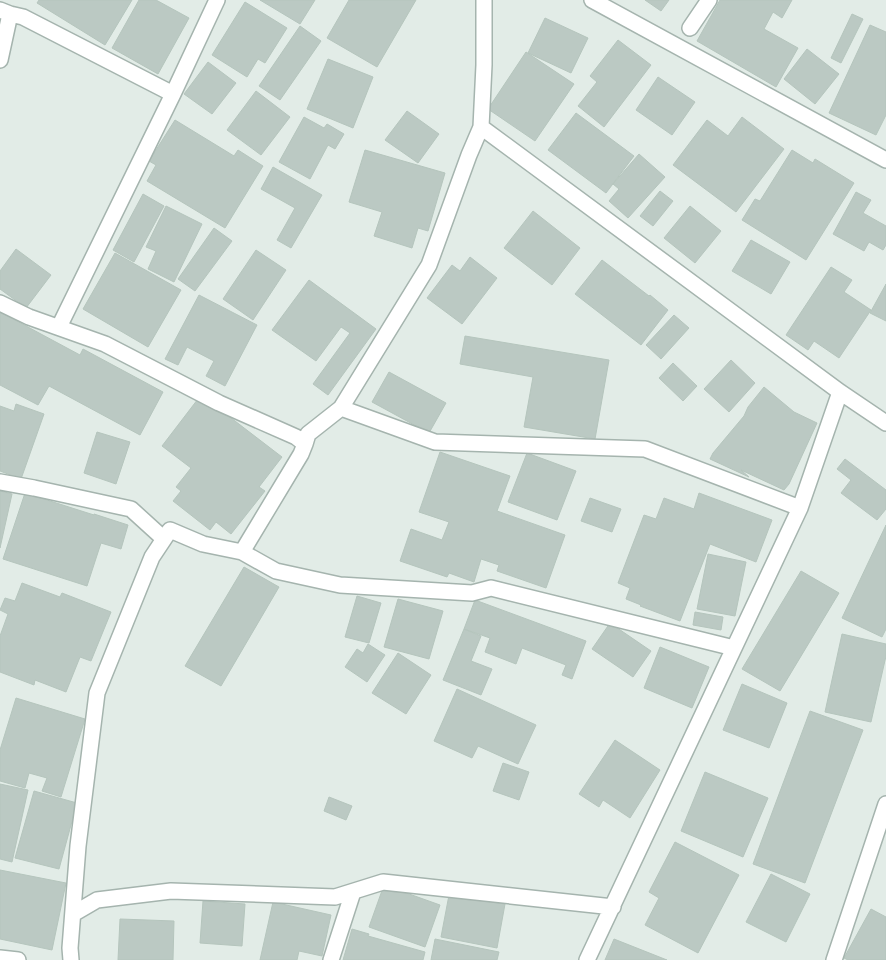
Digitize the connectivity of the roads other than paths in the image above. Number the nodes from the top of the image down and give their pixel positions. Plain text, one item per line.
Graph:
1 (217, 0) edge
2 (484, 0) edge
3 (592, 0) edge
4 (709, 0) edge
5 (5, 12) edge
6 (690, 28) dead end
7 (0, 60) edge
8 (173, 94) junction
9 (481, 127) junction
10 (886, 160) edge
11 (0, 303) edge
12 (59, 327) junction
13 (840, 392) junction
14 (341, 408) junction
15 (886, 423) edge
16 (305, 444) junction
17 (0, 482) edge
18 (800, 508) junction
19 (164, 539) junction
20 (242, 552) junction
21 (734, 648) junction
22 (886, 804) edge
23 (353, 892) junction
24 (613, 906) junction
25 (73, 914) junction
26 (0, 958) edge
27 (18, 960) edge
28 (71, 960) edge
29 (331, 960) edge
30 (587, 960) edge
31 (834, 960) edge

1 - 8 street
2 - 9 street
3 - 10 street
4 - 6 street
5 - 7 street
5 - 8 street
8 - 12 street
9 - 13 street
9 - 14 street
11 - 12 street
12 - 16 street
13 - 15 street
13 - 18 street
14 - 16 street
14 - 18 street
16 - 20 street
17 - 19 street
18 - 21 street
19 - 20 street
19 - 25 street
20 - 21 street
21 - 24 street
22 - 31 street
23 - 24 street
23 - 25 street
23 - 29 street
24 - 30 street
25 - 28 street
26 - 27 street

